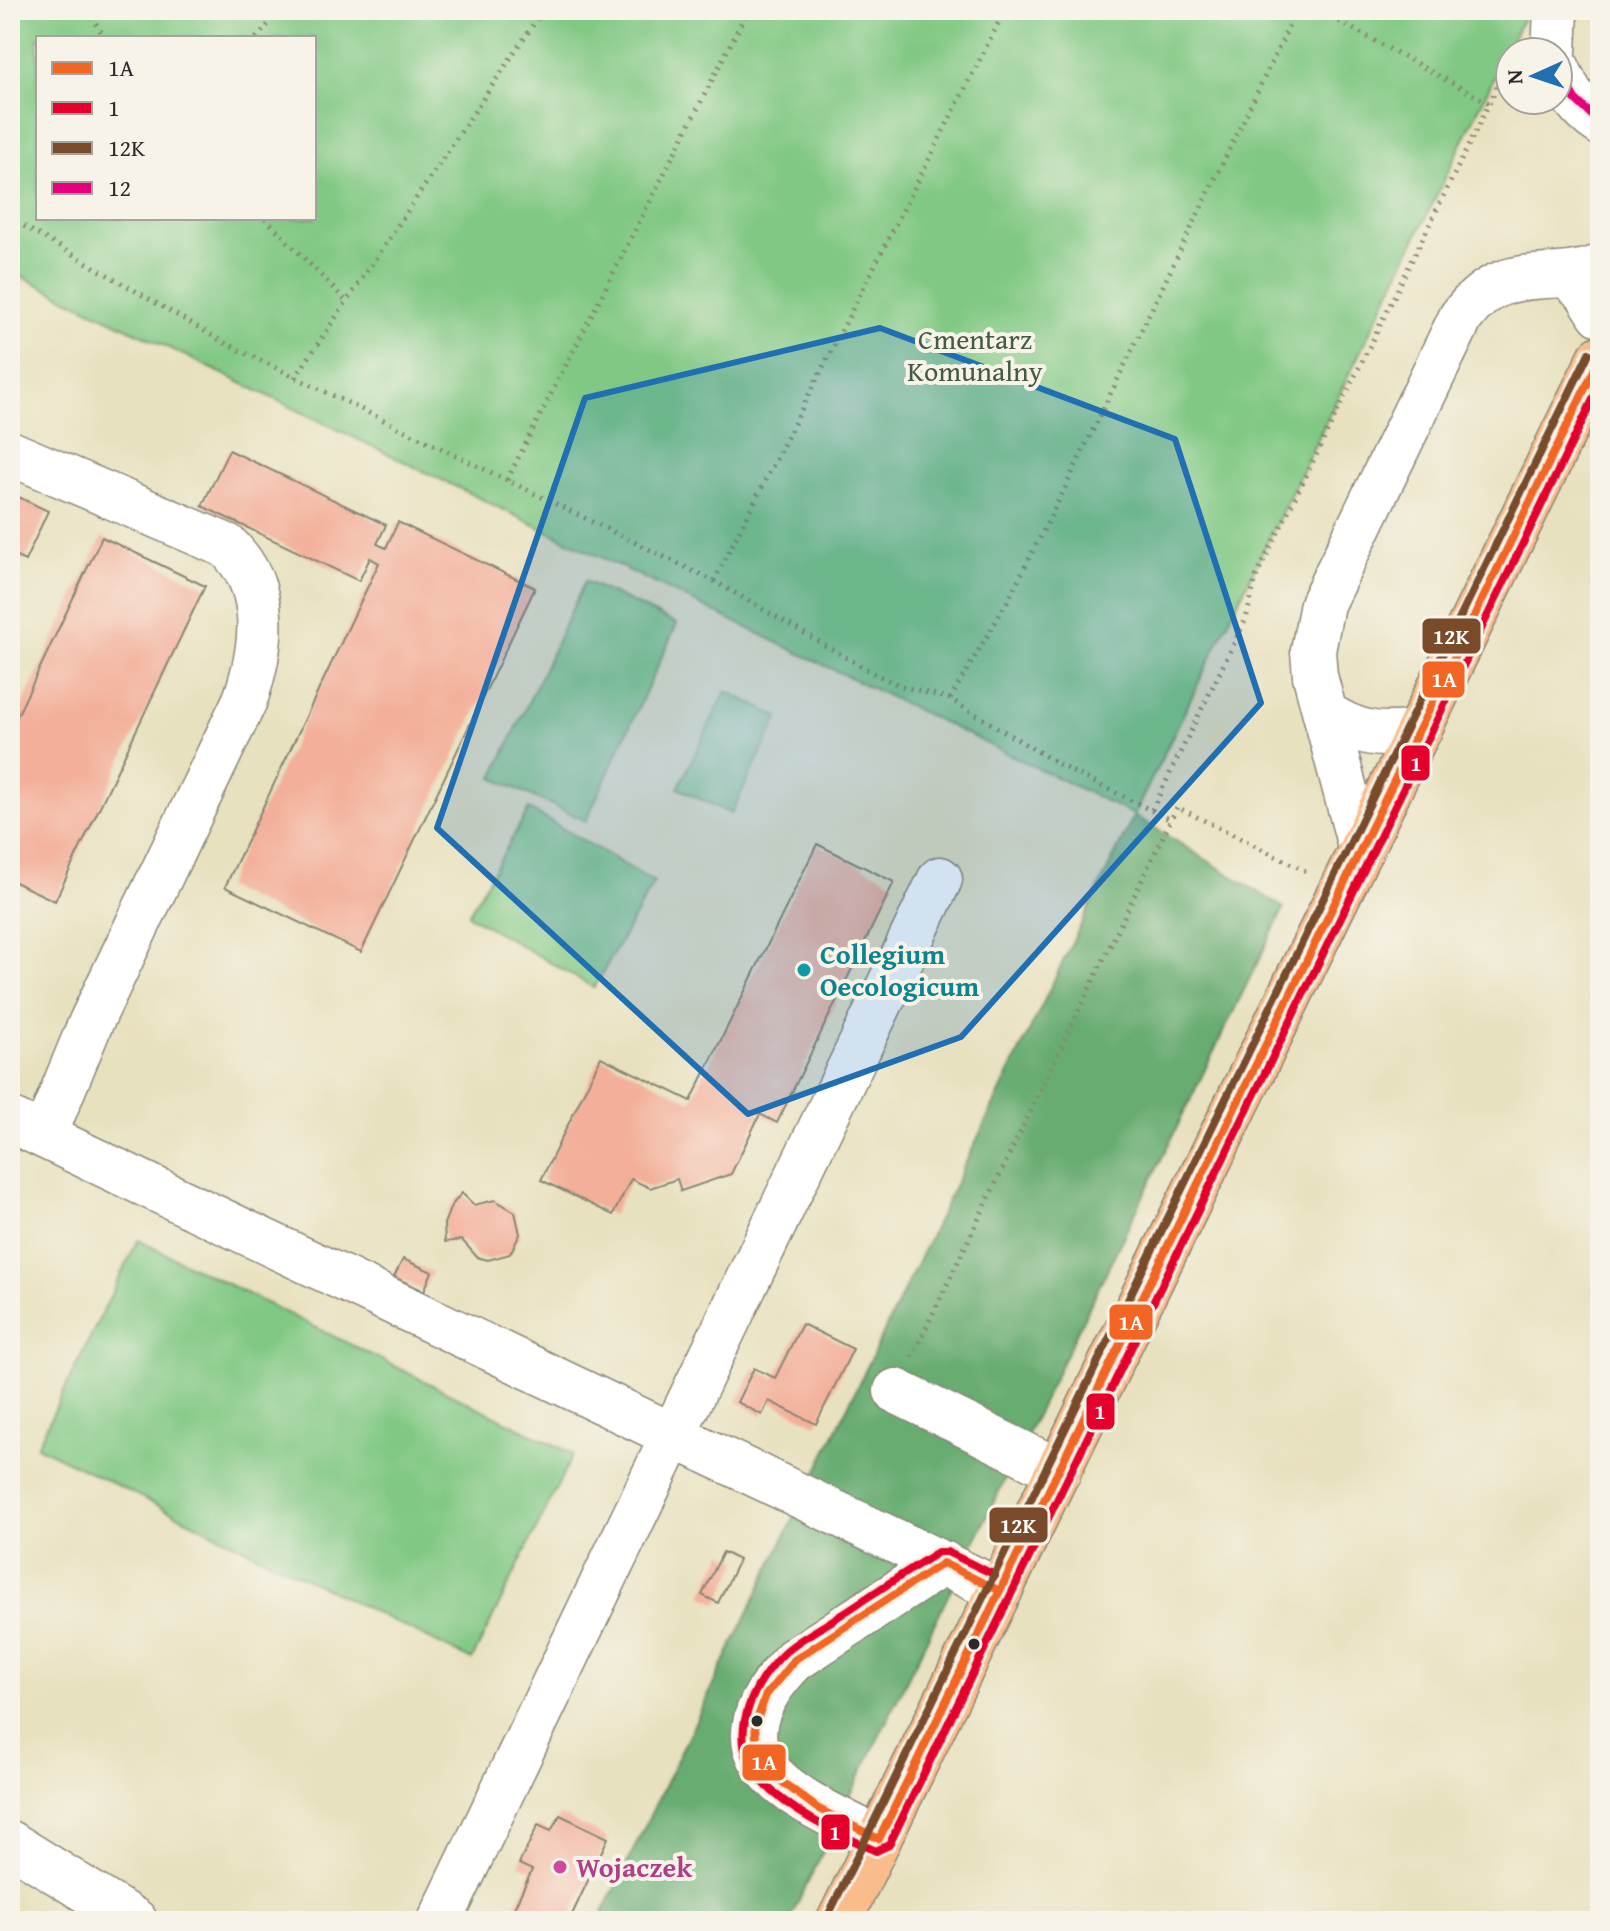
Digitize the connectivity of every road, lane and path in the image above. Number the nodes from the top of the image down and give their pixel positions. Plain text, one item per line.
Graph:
1 (87, 10) edge
2 (281, 10) edge
3 (543, 10) edge
4 (748, 10) edge
5 (1005, 10) edge
6 (1297, 10) edge
7 (1318, 10) edge
8 (1556, 10) edge
9 (104, 36) edge
10 (258, 36) edge
11 (1555, 36) edge
12 (1494, 93) edge
13 (1574, 99) edge
14 (1489, 103) junction
15 (1600, 123) edge
16 (10, 218) edge
17 (267, 220) edge
18 (1584, 272) edge
19 (346, 301) junction
20 (1600, 314) edge
21 (1600, 358) edge
22 (295, 378) junction
23 (10, 453) edge
24 (507, 480) junction
25 (714, 581) junction
26 (950, 699) junction
27 (1325, 713) junction
28 (1419, 731) junction
29 (1152, 810) junction
30 (1171, 820) junction
31 (1361, 850) junction
32 (940, 879) dead end
33 (1342, 889) junction
34 (27, 1128) edge
35 (896, 1391) joint
36 (672, 1434) junction
37 (1059, 1471) junction
38 (943, 1563) junction
39 (1000, 1591) junction
40 (879, 1839) junction
41 (10, 1843) edge
42 (135, 1921) edge
43 (440, 1921) edge
44 (839, 1921) edge

1 - 9 path
2 - 10 path
3 - 19 path
4 - 24 path
5 - 25 path
6 - 26 path
7 - 14 path
8 - 11 lane
12 - 14 path
13 - 15 lane
14 - 29 path
16 - 22 path
17 - 19 path
18 - 20 lane
18 - 27 lane
19 - 22 path
21 - 28 main road
22 - 24 path
23 - 34 lane
24 - 25 path
25 - 26 path
26 - 29 path
27 - 28 lane
27 - 31 lane
28 - 31 main road
29 - 30 path
30 - 33 path
30 - 35 path
31 - 33 main road
32 - 36 lane
33 - 37 main road
34 - 36 lane
35 - 37 lane
36 - 38 lane
36 - 43 lane
37 - 39 main road
38 - 39 lane
38 - 40 lane
39 - 40 main road
40 - 44 main road
41 - 42 lane

